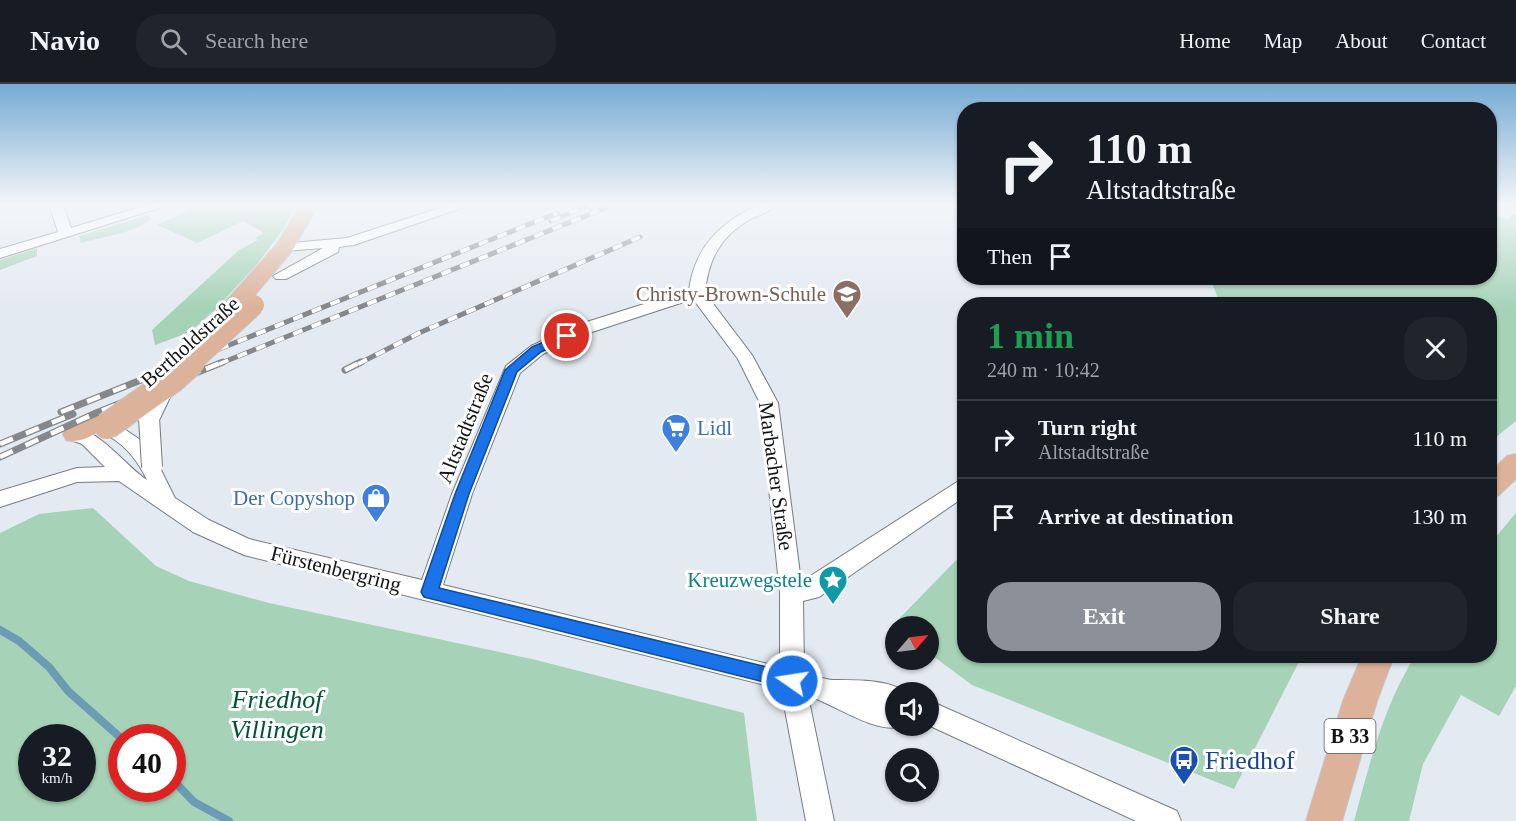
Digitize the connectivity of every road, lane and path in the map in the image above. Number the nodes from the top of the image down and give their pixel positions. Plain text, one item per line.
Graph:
1 (52, 238) edge
2 (299, 238) edge
3 (321, 238) edge
4 (358, 238) edge
5 (715, 238) edge
6 (297, 241) junction
7 (349, 242) junction
8 (0, 254) edge
9 (281, 276) junction
10 (698, 293) junction
11 (172, 380) junction
12 (92, 427) junction
13 (152, 467) junction
14 (123, 474) junction
15 (957, 492) edge
16 (0, 499) edge
17 (166, 502) junction
18 (429, 592) junction
19 (791, 593) junction
20 (1375, 663) edge
21 (792, 681) junction
22 (830, 691) junction
23 (885, 697) edge
24 (885, 714) edge
25 (939, 720) edge
26 (1325, 820) edge
27 (820, 821) edge
28 (1167, 821) edge

1 - 8 street
2 - 6 main road, Bertholdstraße
3 - 6 street
4 - 7 street
5 - 10 street
6 - 7 street
6 - 9 main road, Bertholdstraße
6 - 12 main road, Bertholdstraße
7 - 9 street
9 - 11 main road, Bertholdstraße, bridge
10 - 18 street, Altstadtstraße
10 - 19 street, Marbacher Straße
11 - 12 main road, Bertholdstraße, bridge
11 - 13 street, bridge
12 - 13 street
12 - 14 street, Fürstenbergring
13 - 17 street
14 - 16 street
14 - 17 street, Fürstenbergring
15 - 19 street
17 - 18 street, Fürstenbergring
18 - 21 street, Fürstenbergring
19 - 21 street, Marbacher Straße
20 - 26 main road, B 33
21 - 22 street, Fürstenbergring
21 - 27 street, Marbacher Straße
22 - 23 street, Fürstenbergring
22 - 24 street, Fürstenbergring
25 - 28 street

